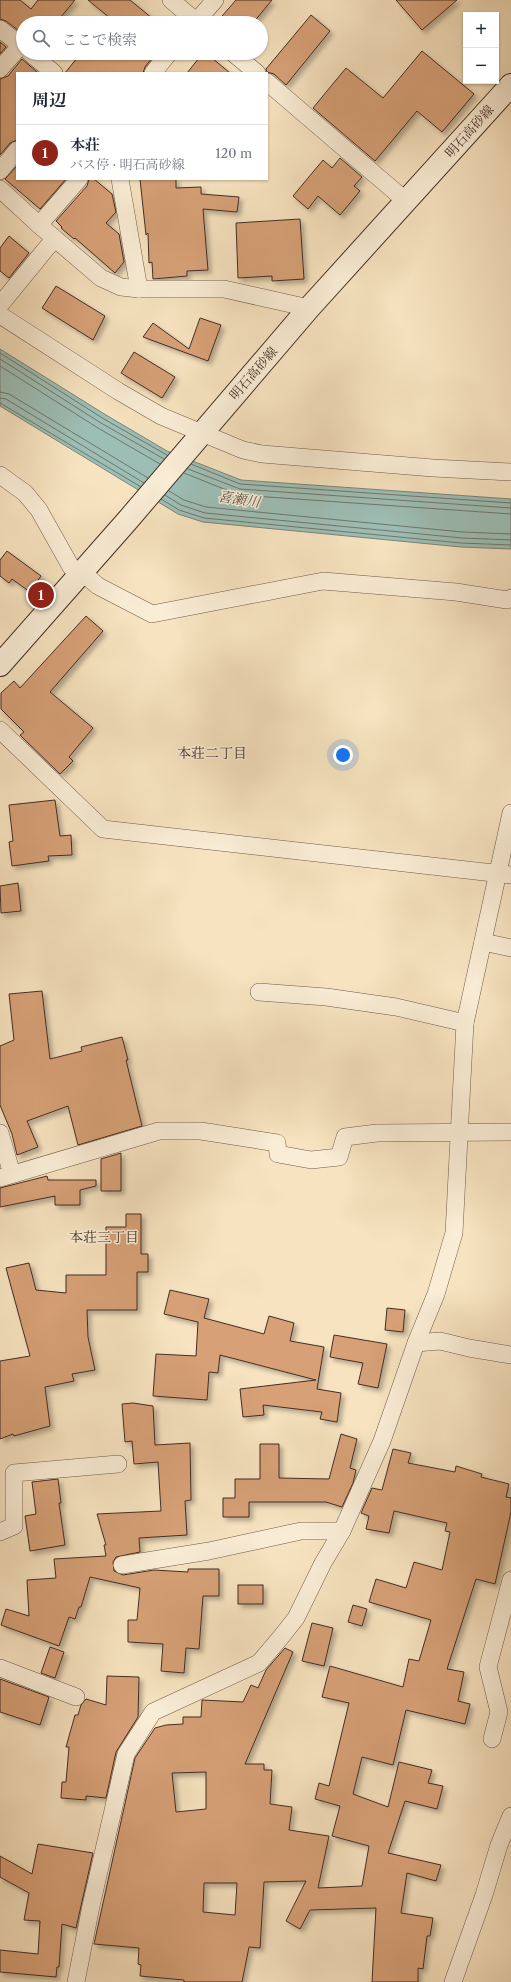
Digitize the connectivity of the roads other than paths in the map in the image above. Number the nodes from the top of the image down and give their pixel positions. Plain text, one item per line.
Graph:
1 (171, 0) edge
2 (215, 0) edge
3 (189, 16) edge
4 (201, 16) edge
5 (0, 29) edge
6 (16, 41) edge
7 (16, 56) edge
8 (39, 60) edge
9 (164, 60) edge
10 (241, 60) edge
11 (0, 69) edge
12 (53, 72) edge
13 (154, 72) edge
14 (256, 72) edge
15 (268, 83) edge
16 (511, 85) edge
17 (16, 151) edge
18 (0, 171) edge
19 (78, 180) edge
20 (120, 180) edge
21 (0, 189) edge
22 (406, 201) junction
23 (39, 225) junction
24 (54, 239) junction
25 (139, 289) junction
26 (0, 305) edge
27 (309, 308) junction
28 (0, 316) edge
29 (199, 436) junction
30 (511, 472) edge
31 (0, 475) edge
32 (82, 572) junction
33 (511, 598) edge
34 (0, 665) edge
35 (0, 730) edge
36 (511, 813) edge
37 (505, 874) edge
38 (483, 942) junction
39 (511, 948) edge
40 (259, 992) dead end
41 (465, 1023) junction
42 (459, 1131) junction
43 (511, 1132) edge
44 (0, 1133) edge
45 (6, 1176) edge
46 (416, 1343) junction
47 (511, 1354) edge
48 (118, 1464) dead end
49 (342, 1531) junction
50 (0, 1532) edge
51 (122, 1565) dead end
52 (511, 1580) edge
53 (0, 1668) edge
54 (76, 1697) dead end
55 (492, 1739) dead end
56 (511, 1816) edge
57 (76, 1982) edge
58 (453, 1982) edge

1 - 3 street
2 - 4 street
5 - 6 street
7 - 11 street
8 - 12 street
9 - 13 street
10 - 14 street
15 - 22 street
16 - 22 main road, 明石高砂線
17 - 18 street
19 - 23 street
20 - 25 street
21 - 23 street
22 - 27 main road, 明石高砂線
23 - 24 street
24 - 25 street
24 - 26 street
25 - 27 street
27 - 29 main road, 明石高砂線
28 - 29 street
29 - 30 street
29 - 32 main road, 明石高砂線
31 - 32 street
32 - 33 street
32 - 34 main road, 明石高砂線
35 - 37 street
36 - 37 street
37 - 38 street
38 - 39 street
38 - 41 street
40 - 41 street
41 - 42 street
42 - 43 street
42 - 45 street
42 - 46 street
44 - 45 street
46 - 47 street
46 - 49 street
48 - 50 street
49 - 51 street
49 - 57 street
52 - 55 street
53 - 54 street
56 - 58 street

